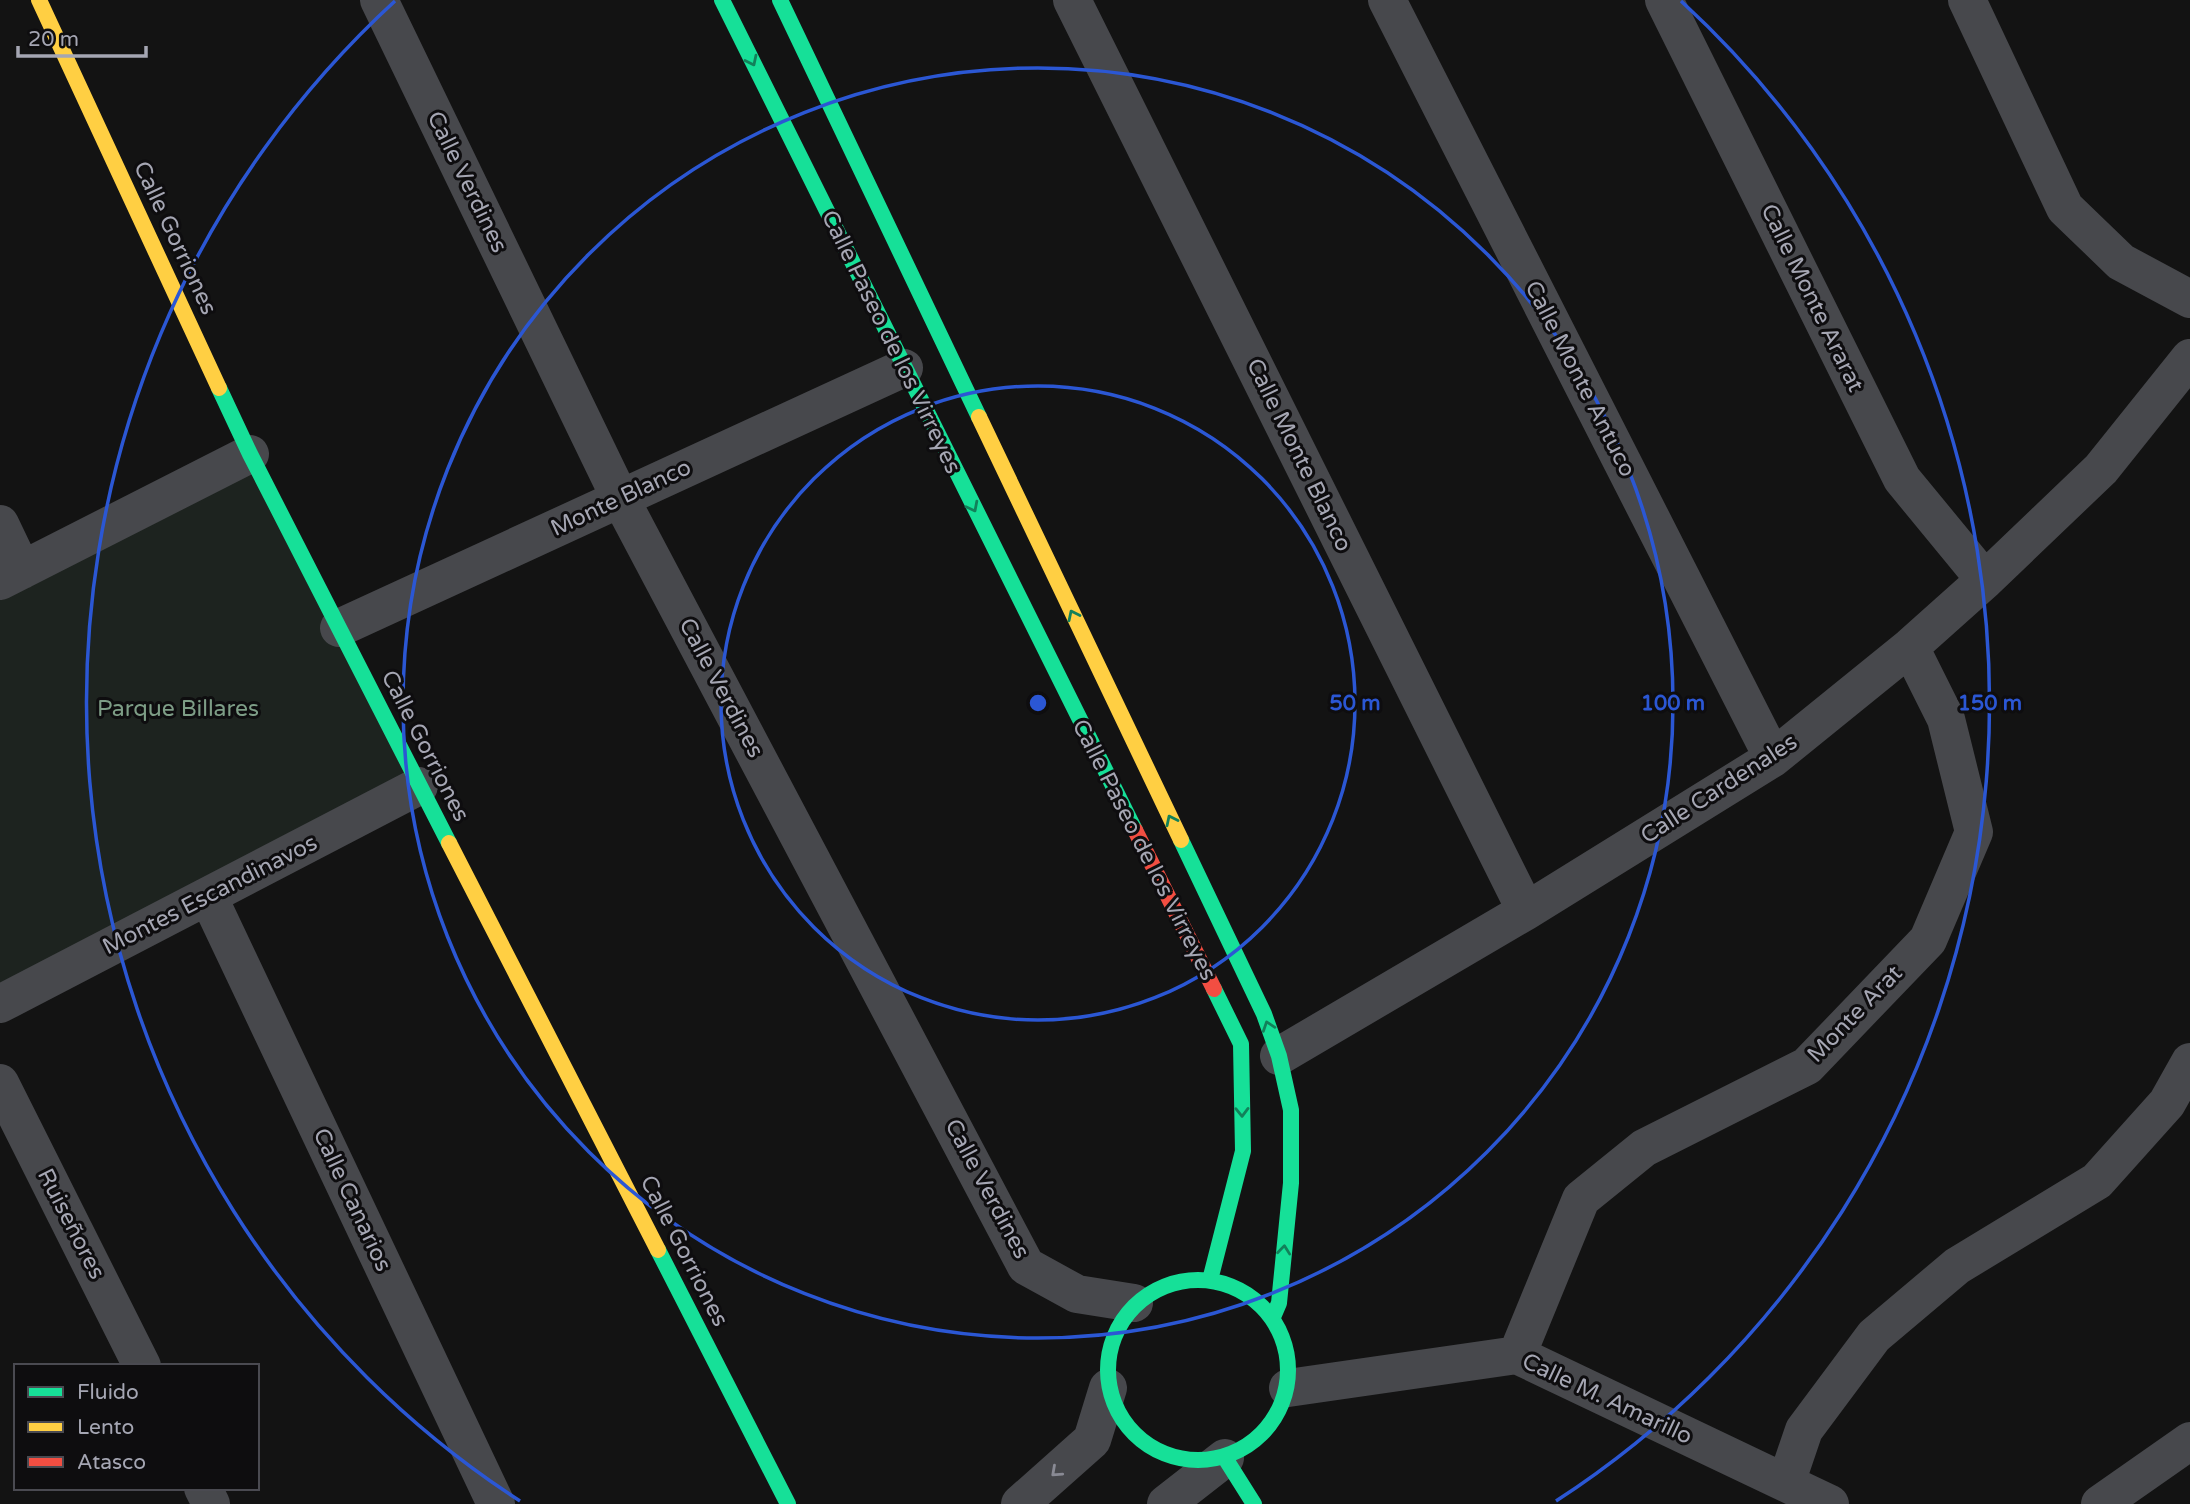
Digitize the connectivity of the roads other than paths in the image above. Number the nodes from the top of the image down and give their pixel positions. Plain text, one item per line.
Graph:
1 (39, 0) edge
2 (379, 0) edge
3 (722, 0) edge
4 (780, 0) edge
5 (1072, 0) edge
6 (1387, 0) edge
7 (1664, 0) edge
8 (1968, 0) edge
9 (2190, 299) edge
10 (2189, 361) edge
11 (904, 368) junction
12 (250, 454) junction
13 (620, 498) junction
14 (0, 524) edge
15 (11, 576) edge
16 (1985, 580) junction
17 (339, 628) junction
18 (1910, 647) junction
19 (1773, 758) junction
20 (419, 786) junction
21 (208, 896) junction
22 (1526, 911) junction
23 (0, 1004) edge
24 (1279, 1056) junction
25 (2190, 1062) edge
26 (0, 1083) edge
27 (1210, 1280) junction
28 (1134, 1303) junction
29 (1273, 1317) junction
30 (1517, 1355) junction
31 (141, 1364) edge
32 (1108, 1388) junction
33 (1288, 1388) junction
34 (2190, 1441) edge
35 (1225, 1458) junction
36 (1786, 1483) junction
37 (496, 1504) edge
38 (788, 1504) edge
39 (1020, 1504) edge
40 (1166, 1504) edge
41 (1254, 1504) edge
42 (1830, 1504) edge
43 (2100, 1504) edge

1 - 12 street, Calle Gorriones
2 - 13 street, Calle Verdines
3 -> 11 street, Calle Paseo de los Virreyes
24 -> 4 street, Calle Paseo de los Virreyes
5 - 22 street, Calle Monte Blanco
6 - 19 street, Calle Monte Antuco
7 - 16 street, Calle Monte Ararat
8 - 9 street
10 - 16 street, Calle Cardenales
11 - 13 street, Monte Blanco
11 -> 27 street, Calle Paseo de los Virreyes
12 - 15 street
12 - 17 street, Calle Gorriones
13 - 17 street, Monte Blanco
13 - 28 street, Calle Verdines
14 - 15 street
16 - 18 street, Calle Cardenales
17 - 20 street, Calle Gorriones
18 - 19 street, Calle Cardenales
18 - 30 street, Monte Arat
19 - 22 street, Calle Cardenales
20 - 21 street, Montes Escandinavos
20 - 38 street, Calle Gorriones
21 - 23 street, Montes Escandinavos
21 - 37 street, Calle Canarios
22 - 24 street, Calle Cardenales
29 -> 24 street, Calle Paseo de los Virreyes
25 - 36 street
26 - 31 street, Ruiseñores
27 - 28 street
27 - 29 street
28 - 32 street
29 - 33 street
30 - 33 street, Calle M. Amarillo
30 - 36 street, Calle M. Amarillo
32 - 35 street
32 -> 39 street
33 - 35 street
34 - 43 street
35 - 40 street
35 - 41 street
36 - 42 street, Calle M. Amarillo

